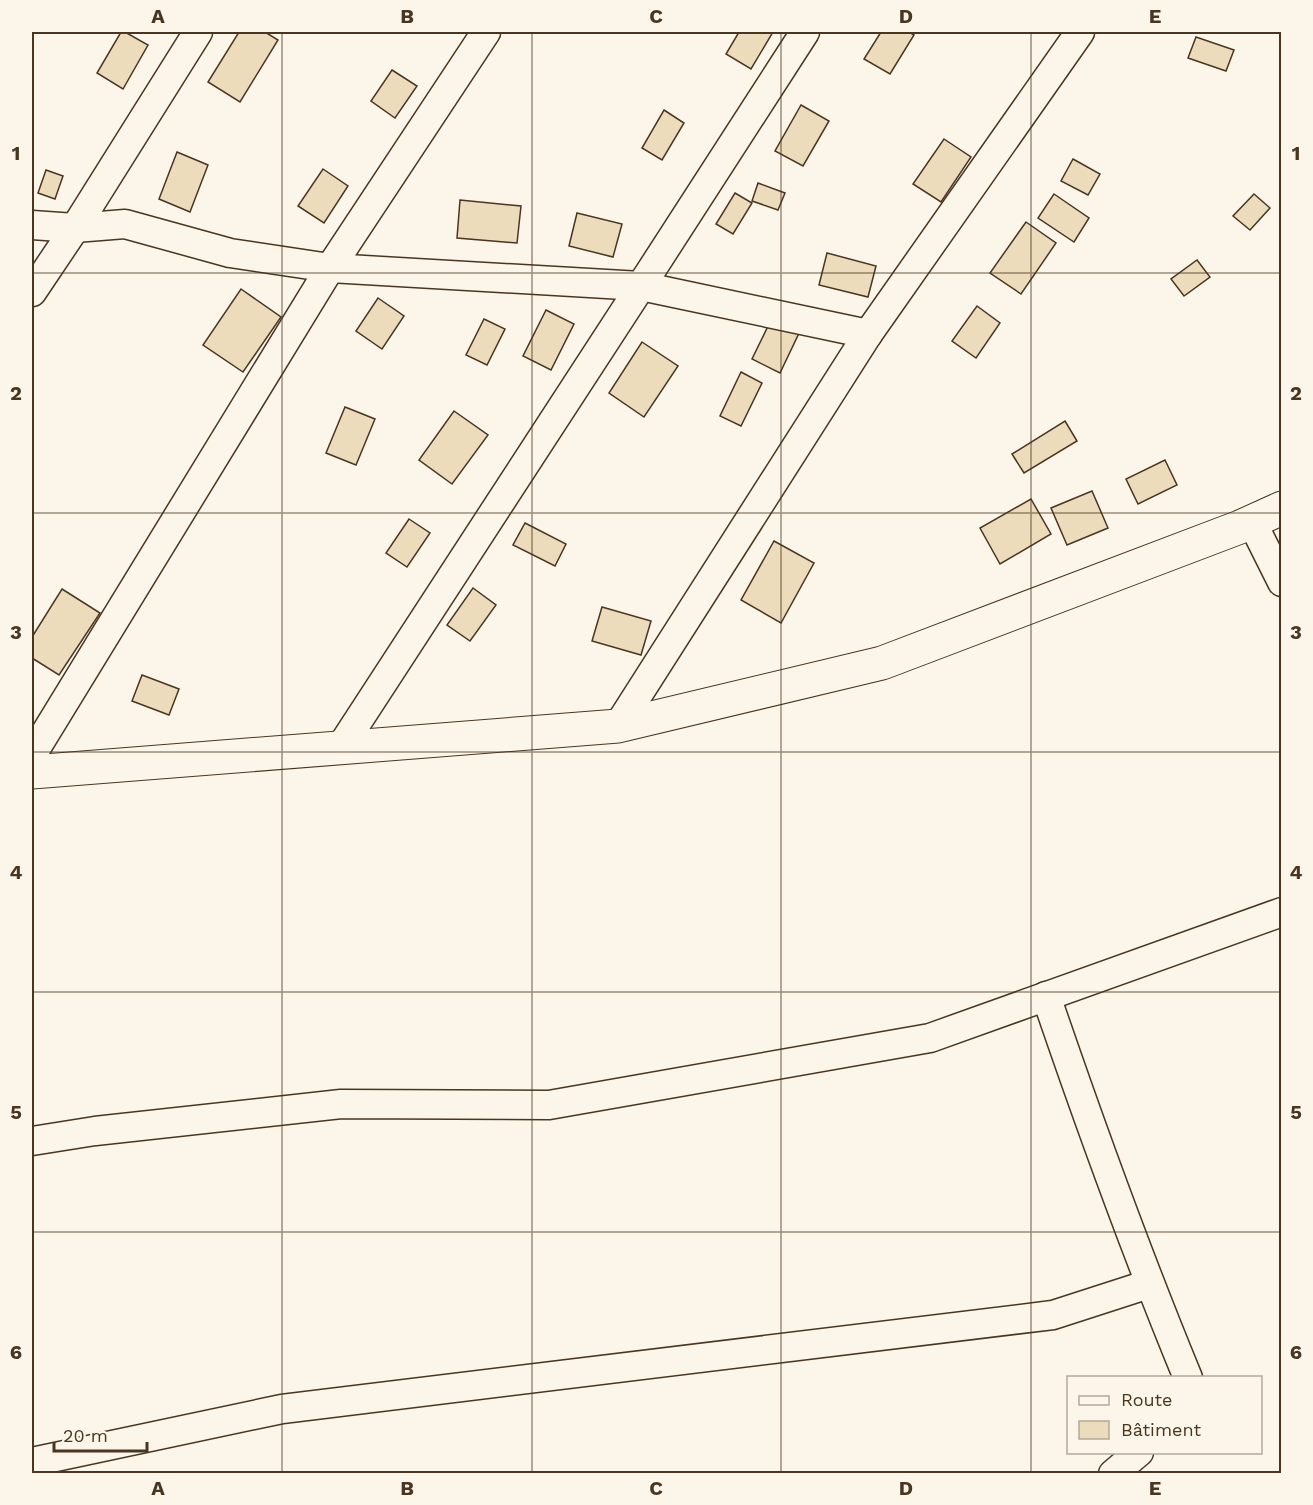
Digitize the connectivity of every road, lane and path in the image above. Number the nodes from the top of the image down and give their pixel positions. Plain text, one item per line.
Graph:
1 (198, 32) edge
2 (486, 32) edge
3 (805, 32) edge
4 (1080, 32) edge
5 (32, 225) edge
6 (75, 228) junction
7 (330, 268) junction
8 (641, 286) junction
9 (32, 292) edge
10 (868, 334) junction
11 (1267, 515) edge
12 (1281, 582) edge
13 (618, 726) junction
14 (341, 747) junction
15 (32, 755) edge
16 (32, 772) edge
17 (1281, 912) edge
18 (1046, 996) junction
19 (32, 1142) edge
20 (1149, 1284) junction
21 (1188, 1376) edge
22 (1137, 1454) edge
23 (32, 1462) edge
24 (1113, 1473) edge

1 - 6 street
2 - 7 street
3 - 8 street
4 - 10 street
5 - 6 street
6 - 7 street
6 - 9 street
7 - 8 street
7 - 15 street
8 - 10 street
8 - 14 street
10 - 13 street
11 - 12 street
11 - 13 street
13 - 14 street
14 - 16 street
17 - 18 street
18 - 19 street
18 - 20 street
20 - 21 street
20 - 23 street
22 - 24 street

